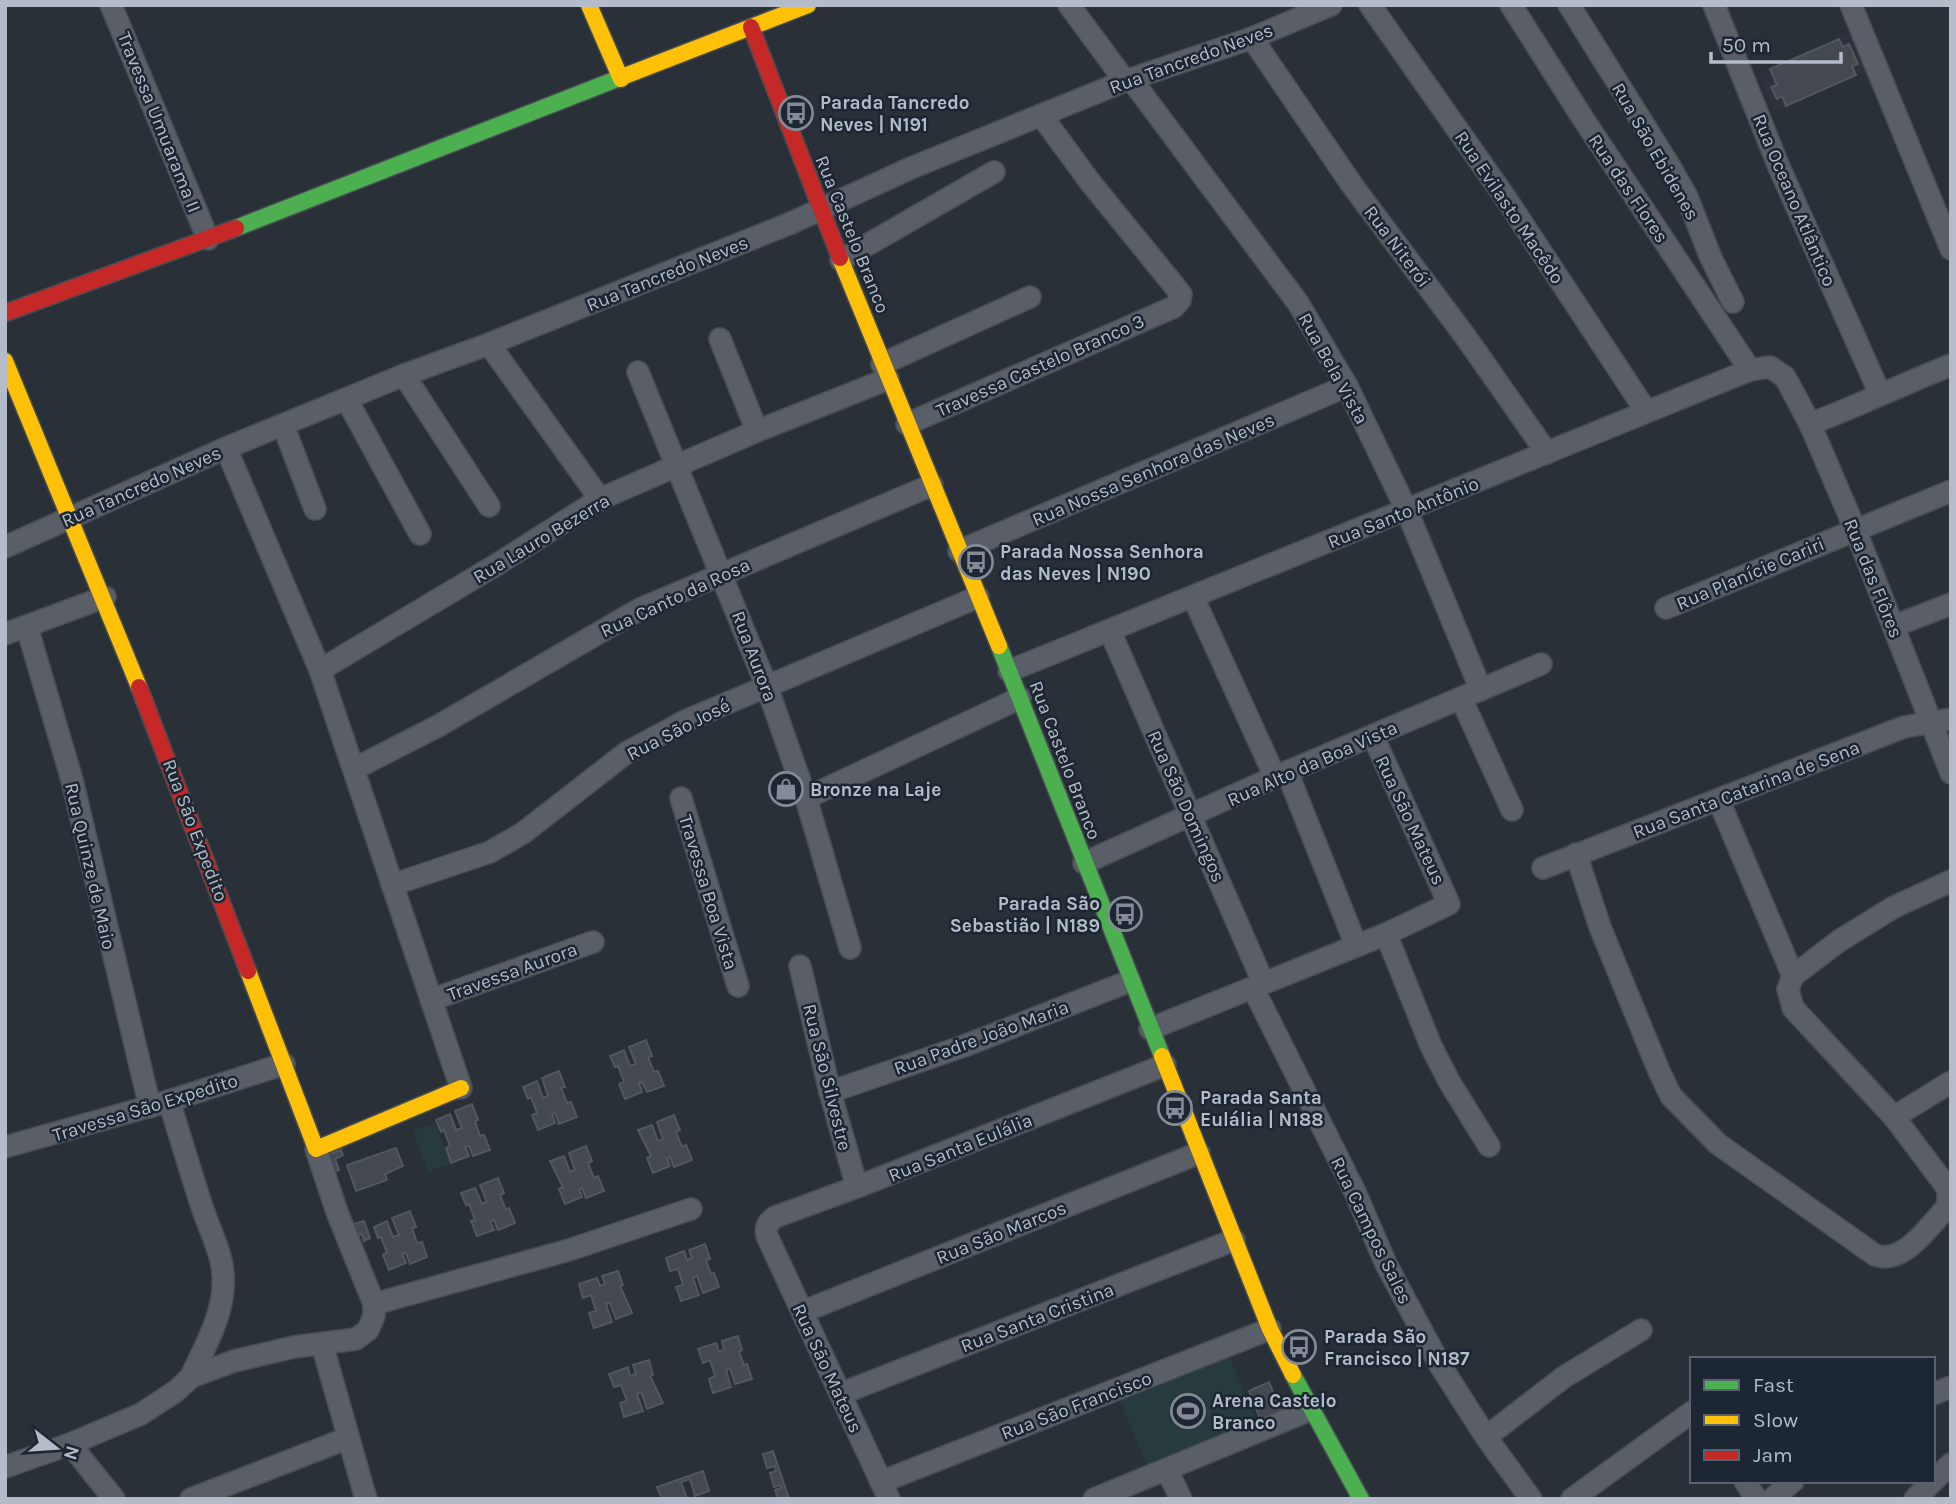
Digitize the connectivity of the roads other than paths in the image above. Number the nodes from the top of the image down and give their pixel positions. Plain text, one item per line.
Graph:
1 (111, 5) edge
2 (589, 5) edge
3 (808, 5) edge
4 (1069, 5) edge
5 (1331, 5) edge
6 (1370, 5) edge
7 (1511, 5) edge
8 (1569, 5) edge
9 (1714, 5) edge
10 (1851, 5) edge
11 (751, 27) junction
12 (1252, 38) junction
13 (621, 79) junction
14 (1128, 80) junction
15 (1041, 115) junction
16 (994, 172) dead end
17 (820, 210) junction
18 (208, 239) junction
19 (1951, 249) edge
20 (841, 260) junction
21 (1030, 297) dead end
22 (1733, 302) dead end
23 (5, 313) edge
24 (720, 339) dead end
25 (489, 344) junction
26 (5, 361) edge
27 (1951, 365) edge
28 (1750, 370) junction
29 (885, 371) junction
30 (638, 372) dead end
31 (404, 375) junction
32 (1347, 386) junction
33 (1880, 394) junction
34 (347, 400) junction
35 (1646, 411) junction
36 (906, 424) junction
37 (1810, 424) junction
38 (283, 425) junction
39 (757, 431) junction
40 (226, 448) junction
41 (1547, 453) junction
42 (677, 465) junction
43 (932, 485) junction
44 (1951, 491) edge
45 (600, 499) junction
46 (489, 506) dead end
47 (315, 509) dead end
48 (1407, 511) junction
49 (72, 517) junction
50 (1855, 529) junction
51 (420, 534) dead end
52 (5, 547) edge
53 (959, 551) junction
54 (722, 573) junction
55 (105, 597) junction
56 (978, 597) junction
57 (1193, 597) junction
58 (1951, 604) edge
59 (1666, 608) dead end
60 (27, 626) junction
61 (1894, 626) junction
62 (1110, 631) junction
63 (5, 634) edge
64 (1541, 664) dead end
65 (320, 670) junction
66 (1009, 671) junction
67 (768, 687) junction
68 (1481, 690) junction
69 (1020, 698) junction
70 (1461, 698) junction
71 (1941, 721) edge
72 (1373, 736) junction
73 (354, 769) junction
74 (1951, 773) edge
75 (1281, 775) junction
76 (681, 798) dead end
77 (806, 798) junction
78 (1719, 801) junction
79 (1511, 810) dead end
80 (1192, 816) junction
81 (1576, 854) junction
82 (1084, 863) junction
83 (1543, 868) dead end
84 (1951, 881) edge
85 (392, 885) junction
86 (1386, 934) junction
87 (593, 942) dead end
88 (1356, 944) junction
89 (850, 948) dead end
90 (800, 966) dead end
91 (1793, 976) junction
92 (1130, 981) junction
93 (1258, 985) junction
94 (738, 986) dead end
95 (431, 1000) junction
96 (1150, 1029) junction
97 (284, 1064) junction
98 (1165, 1065) junction
99 (1951, 1082) edge
100 (461, 1088) joint
101 (830, 1092) junction
102 (159, 1104) junction
103 (1895, 1117) junction
104 (1489, 1146) dead end
105 (5, 1147) edge
106 (316, 1149) junction
107 (1199, 1153) junction
108 (857, 1187) junction
109 (691, 1209) dead end
110 (767, 1236) joint
111 (1234, 1240) junction
112 (374, 1304) junction
113 (802, 1312) junction
114 (1270, 1329) junction
115 (1641, 1330) dead end
116 (322, 1345) junction
117 (191, 1377) junction
118 (840, 1394) junction
119 (1310, 1410) junction
120 (1690, 1413) edge
121 (1486, 1437) junction
122 (348, 1438) junction
123 (70, 1444) junction
124 (1951, 1464) edge
125 (5, 1467) edge
126 (1167, 1470) junction
127 (1935, 1479) edge
128 (1746, 1483) edge
129 (1792, 1483) edge
130 (1931, 1483) edge
131 (885, 1490) edge
132 (114, 1499) edge
133 (191, 1499) edge
134 (366, 1499) edge
135 (1094, 1499) edge
136 (1181, 1499) edge
137 (1361, 1499) edge
138 (1531, 1499) edge
139 (1572, 1499) edge
140 (1756, 1499) edge
141 (1772, 1499) edge
142 (1915, 1499) edge

1 - 18 street, Travessa Umuarama II
2 - 13 street
3 - 11 street
4 - 14 street, Rua Bela Vista
5 - 12 street, Rua Tancredo Neves
6 - 35 street, Rua Evilasto Macêdo
7 - 28 street, Rua das Flores
8 - 22 street, Rua São Ebidenes
9 - 33 street, Rua Oceano Atlântico
10 - 19 street
11 - 13 street
11 - 17 street, Rua Castelo Branco
12 - 14 street, Rua Tancredo Neves
12 - 41 street, Rua Niterói
13 - 18 street
14 - 15 street, Rua Tancredo Neves
14 - 32 street, Rua Bela Vista
15 - 17 street, Rua Tancredo Neves
15 - 36 street, Travessa Castelo Branco 3
16 - 20 street
17 - 20 street, Rua Castelo Branco
17 - 25 street, Rua Tancredo Neves
18 - 23 street
20 - 29 street, Rua Castelo Branco
21 - 29 street, Rua Lauro Bezerra
24 - 39 street
25 - 31 street, Rua Tancredo Neves
25 - 45 street
26 - 49 street, Rua São Expedito
27 - 33 street
28 - 35 street, Rua Santo Antônio
28 - 37 street, Rua das Flôres
29 - 36 street, Rua Castelo Branco
29 - 39 street, Rua Lauro Bezerra
30 - 42 street, Rua Aurora
31 - 34 street, Rua Tancredo Neves
31 - 46 street
32 - 48 street, Rua Bela Vista
32 - 53 street, Rua Nossa Senhora das Neves
33 - 37 street
34 - 38 street, Rua Tancredo Neves
34 - 51 street
35 - 41 street, Rua Santo Antônio
36 - 43 street, Rua Castelo Branco
37 - 50 street, Rua das Flôres
38 - 40 street, Rua Tancredo Neves
38 - 47 street
39 - 42 street, Rua Lauro Bezerra
40 - 49 street, Rua Tancredo Neves
40 - 65 street
41 - 48 street, Rua Santo Antônio
42 - 45 street, Rua Lauro Bezerra
42 - 54 street, Rua Aurora
43 - 53 street, Rua Castelo Branco
43 - 54 street, Rua Canto da Rosa
44 - 50 street, Rua Planície Cariri
45 - 65 street, Rua Lauro Bezerra
48 - 57 street, Rua Santo Antônio
48 - 68 street, Rua Bela Vista
49 - 52 street, Rua Tancredo Neves
49 - 55 street, Rua São Expedito
50 - 59 street, Rua Planície Cariri
50 - 61 street, Rua das Flôres
53 - 56 street, Rua Castelo Branco
54 - 67 street, Rua Aurora
54 - 73 street, Rua Canto da Rosa
55 - 60 street
55 - 97 street, Rua São Expedito
56 - 66 street, Rua Castelo Branco
56 - 67 street, Rua São José
57 - 62 street, Rua Santo Antônio
57 - 75 street
58 - 61 street
60 - 63 street
60 - 102 street, Rua Quinze de Maio
61 - 71 street, Rua das Flôres
62 - 66 street, Rua Santo Antônio
62 - 80 street, Rua São Domingos
64 - 68 street, Rua Alto da Boa Vista
65 - 73 street
66 - 69 street, Rua Castelo Branco
67 - 77 street, Rua Aurora
67 - 85 street, Rua São José
68 - 70 street, Rua Alto da Boa Vista
69 - 77 street
69 - 82 street, Rua Castelo Branco
70 - 72 street, Rua Alto da Boa Vista
70 - 79 street
71 - 74 street, Rua das Flôres
71 - 78 street, Rua Santa Catarina de Sena
72 - 75 street, Rua Alto da Boa Vista
72 - 86 street, Rua São Mateus
73 - 85 street
75 - 80 street, Rua Alto da Boa Vista
75 - 88 street
76 - 94 street, Travessa Boa Vista
77 - 89 street, Rua Aurora
78 - 81 street, Rua Santa Catarina de Sena
78 - 91 street
80 - 82 street, Rua Alto da Boa Vista
80 - 93 street, Rua São Domingos
81 - 83 street, Rua Santa Catarina de Sena
81 - 103 street
82 - 92 street, Rua Castelo Branco
84 - 91 street
85 - 95 street
86 - 88 street
86 - 104 street
87 - 95 street, Travessa Aurora
88 - 93 street
90 - 101 street, Rua São Silvestre
91 - 103 street
92 - 96 street, Rua Castelo Branco
92 - 101 street, Rua Padre João Maria
93 - 96 street
93 - 121 street, Rua Campos Sales
95 - 100 street
96 - 98 street, Rua Castelo Branco
97 - 102 street, Travessa São Expedito
97 - 106 street, Rua São Expedito
98 - 107 street, Rua Castelo Branco
98 - 108 street, Rua Santa Eulália
99 - 103 street
100 - 106 street
101 - 108 street, Rua São Silvestre
102 - 105 street, Travessa São Expedito
102 - 117 street, Rua Quinze de Maio
106 - 112 street, Rua São Expedito
107 - 111 street, Rua Castelo Branco
107 - 113 street, Rua São Marcos
108 - 110 street, Rua Santa Eulália
109 - 112 street
110 - 113 street, Rua São Mateus
111 - 114 street, Rua Castelo Branco
111 - 118 street, Rua Santa Cristina
112 - 116 street
113 - 118 street, Rua São Mateus
114 - 119 street, Rua Castelo Branco
114 - 131 street, Rua São Francisco
115 - 121 street
116 - 117 street
116 - 122 street
117 - 123 street
118 - 131 street, Rua São Mateus
119 - 126 street
119 - 137 street, Rua Castelo Branco
120 - 139 street
121 - 138 street, Rua Campos Sales
122 - 133 street
122 - 134 street
123 - 125 street
123 - 132 street
124 - 127 street
126 - 135 street
126 - 136 street
128 - 140 street
129 - 141 street
130 - 142 street

